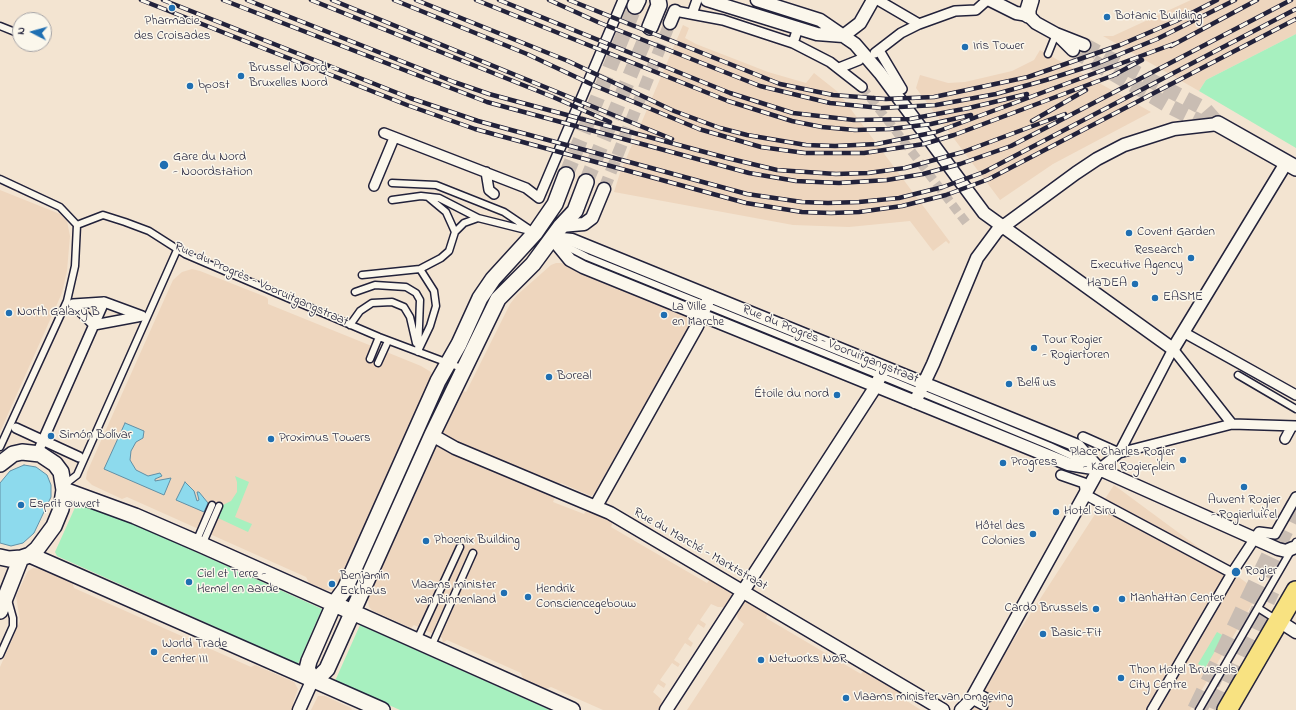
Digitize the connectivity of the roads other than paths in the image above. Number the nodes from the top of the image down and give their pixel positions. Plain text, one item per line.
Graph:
1 (658, 0) edge
2 (697, 0) edge
3 (707, 0) edge
4 (757, 0) edge
5 (873, 0) edge
6 (878, 0) edge
7 (1031, 0) edge
8 (987, 1) edge
9 (632, 2) edge
10 (675, 11) joint
11 (692, 14) junction
12 (1028, 15) junction
13 (670, 23) tunnel mouth
14 (919, 24) junction
15 (0, 26) edge
16 (650, 27) tunnel mouth
17 (12, 31) edge
18 (797, 31) dead end
19 (1056, 34) junction
20 (843, 36) junction
21 (793, 43) junction
22 (1084, 45) tunnel mouth
23 (1073, 50) tunnel mouth
24 (1048, 54) dead end
25 (859, 60) dead end
26 (839, 68) junction
27 (862, 87) tunnel mouth
28 (902, 89) dead end
29 (1218, 124) joint
30 (384, 133) dead end
31 (394, 138) junction
32 (1291, 165) edge
33 (486, 172) junction
34 (566, 176) tunnel mouth
35 (0, 179) edge
36 (586, 182) tunnel mouth
37 (392, 183) dead end
38 (374, 186) dead end
39 (604, 189) tunnel mouth
40 (494, 194) dead end
41 (428, 197) junction
42 (392, 200) dead end
43 (478, 218) junction
44 (77, 225) junction
45 (561, 226) junction
46 (1003, 227) junction
47 (455, 232) junction
48 (535, 233) junction
49 (552, 238) junction
50 (177, 250) junction
51 (420, 269) junction
52 (362, 275) dead end
53 (355, 292) dead end
54 (104, 302) junction
55 (706, 306) junction
56 (94, 325) junction
57 (350, 325) junction
58 (1183, 332) junction
59 (379, 337) junction
60 (388, 341) junction
61 (1173, 349) junction
62 (418, 352) junction
63 (370, 359) dead end
64 (378, 363) dead end
65 (448, 363) junction
66 (465, 369) junction
67 (1238, 375) dead end
68 (880, 376) junction
69 (920, 392) junction
70 (1296, 395) edge
71 (1296, 409) edge
72 (1232, 424) junction
73 (1294, 426) edge
74 (16, 428) dead end
75 (432, 436) junction
76 (1084, 437) dead end
77 (1285, 439) dead end
78 (41, 443) junction
79 (1119, 453) junction
80 (3, 454) edge
81 (80, 457) dead end
82 (1099, 469) junction
83 (1061, 475) dead end
84 (64, 487) junction
85 (1086, 495) junction
86 (1295, 502) edge
87 (215, 505) dead end
88 (596, 506) junction
89 (1255, 539) junction
90 (199, 544) junction
91 (1294, 545) edge
92 (460, 547) dead end
93 (1278, 549) junction
94 (473, 554) dead end
95 (0, 557) edge
96 (26, 557) junction
97 (1285, 561) junction
98 (1232, 573) junction
99 (742, 591) junction
100 (1296, 591) edge
101 (6, 597) junction
102 (334, 604) junction
103 (1258, 608) junction
104 (0, 611) edge
105 (353, 612) junction
106 (1279, 621) junction
107 (1296, 632) edge
108 (417, 641) junction
109 (431, 647) junction
110 (0, 655) edge
111 (313, 679) junction
112 (973, 696) junction
113 (989, 698) dead end
114 (984, 707) dead end
115 (299, 710) edge
116 (382, 710) edge
117 (572, 710) edge
118 (666, 710) edge
119 (942, 710) edge
120 (961, 710) edge
121 (1152, 710) edge
122 (1199, 710) edge
123 (1227, 710) edge

1 - 16 street
2 - 11 street
3 - 20 street
4 - 20 street
5 - 20 street
6 - 14 street
7 - 12 street
8 - 12 street
8 - 14 street
9 - 33 street
10 - 11 street
10 - 13 street
11 - 21 street
12 - 19 street
14 - 28 street
15 - 17 lane
18 - 21 street
19 - 22 street
19 - 23 street
19 - 24 lane
20 - 46 street
21 - 26 street
25 - 26 street
26 - 27 street
29 - 32 street
29 - 46 street
30 - 31 street
31 - 33 street
31 - 38 street
32 - 58 street
33 - 40 street
34 - 48 street
35 - 44 lane
36 - 45 street
37 - 48 lane
39 - 45 street
41 - 42 lane
41 - 43 lane
41 - 47 lane
43 - 47 lane
43 - 48 lane
44 - 50 lane, Rue du Progrès - Vooruitgangstraat
44 - 80 lane
45 - 49 street
46 - 61 street
46 - 69 street
47 - 51 lane
48 - 49 street, Rue du Progrès - Vooruitgangstraat
48 - 65 street
49 - 55 street, Rue du Progrès - Vooruitgangstraat
49 - 55 street, Rue du Progrès - Vooruitgangstraat
49 - 66 street
50 - 57 lane, Rue du Progrès - Vooruitgangstraat
50 - 84 lane
51 - 52 lane
51 - 62 lane
53 - 62 lane
54 - 56 street
54 - 56 street
54 - 56 street
55 - 68 street, Rue du Progrès - Vooruitgangstraat
55 - 68 street, Rue du Progrès - Vooruitgangstraat
55 - 88 street
56 - 78 street
57 - 59 lane, Rue du Progrès - Vooruitgangstraat
57 - 62 lane
58 - 61 street
58 - 70 street
59 - 60 lane, Rue du Progrès - Vooruitgangstraat
59 - 63 lane
60 - 62 lane, Rue du Progrès - Vooruitgangstraat
60 - 64 lane
61 - 72 street
61 - 79 street
62 - 65 lane, Rue du Progrès - Vooruitgangstraat
65 - 66 lane, Rue du Progrès - Vooruitgangstraat
65 - 102 street
66 - 75 street
67 - 71 lane
68 - 69 street, Rue du Progrès - Vooruitgangstraat
68 - 69 street, Rue du Progrès - Vooruitgangstraat
68 - 99 street
69 - 82 street, Rue du Progrès - Vooruitgangstraat
69 - 82 street, Rue du Progrès - Vooruitgangstraat
72 - 73 street
72 - 79 street
73 - 77 street
74 - 78 street
75 - 88 street, Rue du Marché - Marktstraat
75 - 105 street
76 - 79 street
78 - 81 street
79 - 82 street
80 - 84 street
82 - 85 street
82 - 89 street
83 - 85 street
84 - 90 street
84 - 96 street
85 - 98 street
85 - 112 street
86 - 89 street
87 - 90 lane
88 - 99 street, Rue du Marché - Marktstraat
89 - 93 street
89 - 98 street
90 - 102 street
91 - 93 street
91 - 97 lane
92 - 108 lane
93 - 97 street
94 - 109 lane
95 - 96 street
96 - 101 street
96 - 111 street
97 - 103 lane
98 - 121 street
99 - 118 street
99 - 119 street, Rue du Marché - Marktstraat
100 - 106 main road
101 - 104 street
101 - 110 lane
102 - 105 street
102 - 111 street
103 - 106 lane
103 - 122 lane
105 - 108 street
105 - 111 street
106 - 107 street
106 - 123 main road
108 - 109 street
109 - 117 street
111 - 115 street
111 - 116 street
112 - 113 lane
112 - 114 lane
112 - 120 street

